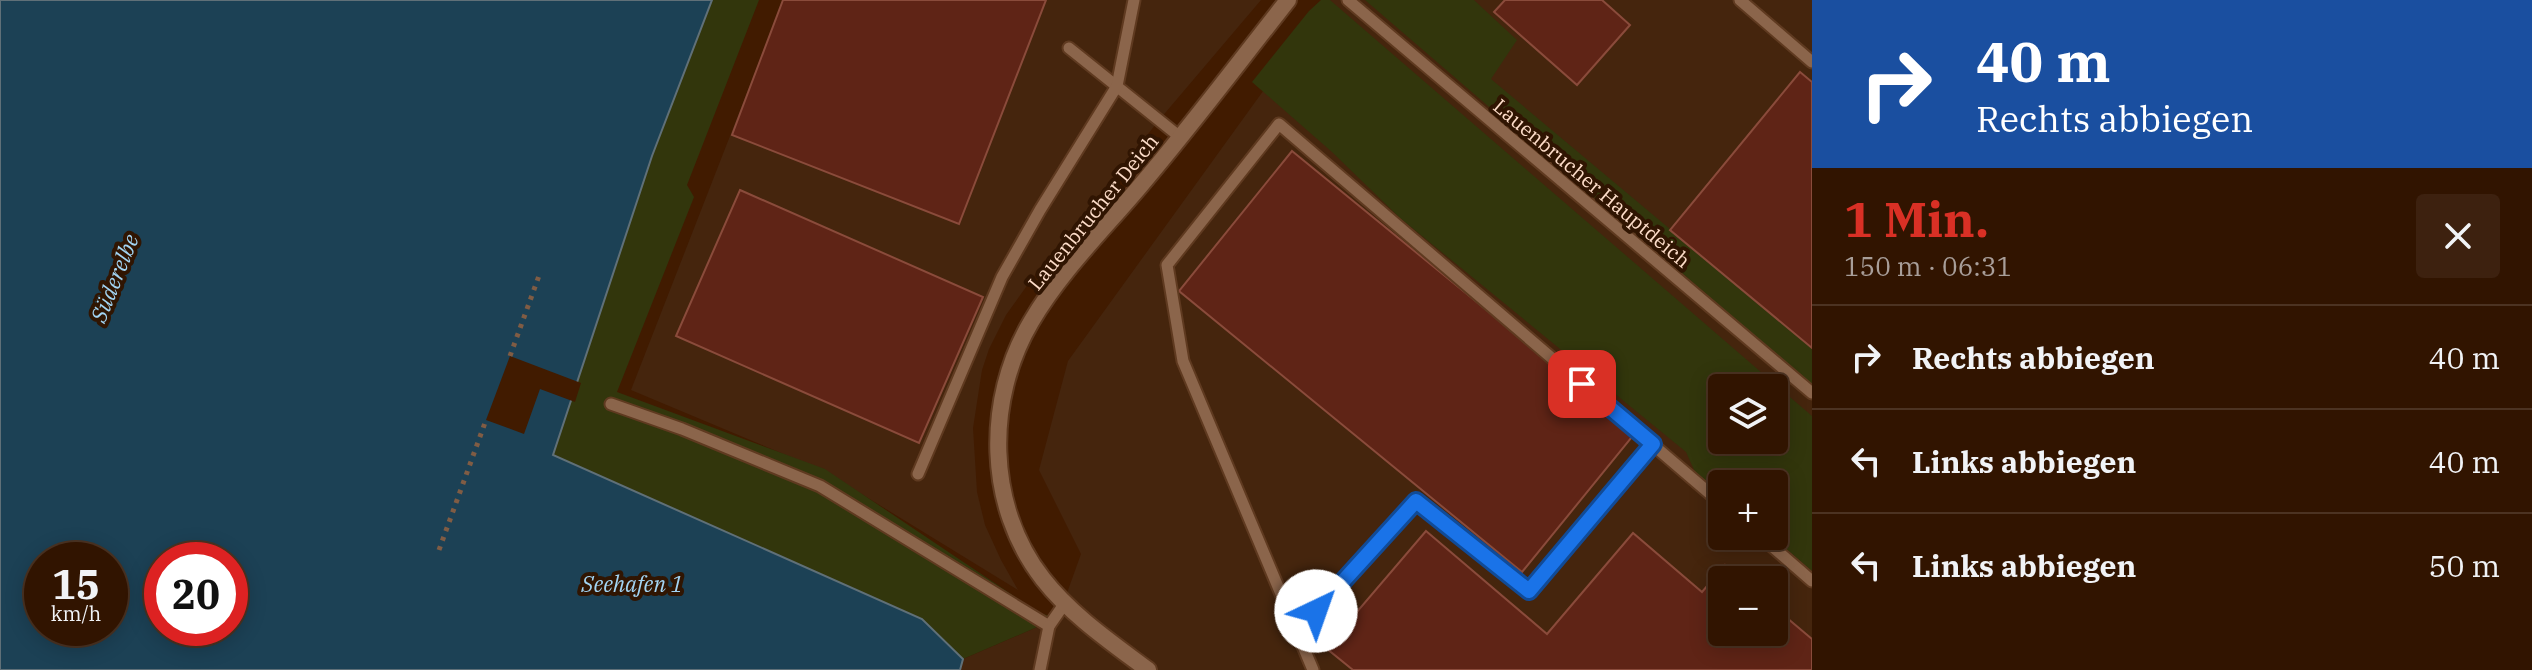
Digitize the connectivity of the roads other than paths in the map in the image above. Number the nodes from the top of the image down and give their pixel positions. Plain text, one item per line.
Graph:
1 (1134, 0) edge
2 (1288, 0) edge
3 (1348, 0) edge
4 (1740, 0) edge
5 (1069, 48) dead end
6 (1812, 62) edge
7 (1117, 86) junction
8 (1180, 137) junction
9 (1812, 393) edge
10 (611, 404) dead end
11 (1653, 444) junction
12 (918, 474) dead end
13 (1708, 492) edge
14 (1776, 550) edge
15 (1812, 581) edge
16 (1065, 603) junction
17 (1049, 626) junction
18 (1296, 633) junction
19 (1040, 670) edge
20 (1148, 670) edge
21 (1313, 670) edge

1 - 7 lane
2 - 8 street, Lauenbrucher Deich
3 - 9 lane, Lauenbrucher Hauptdeich
4 - 6 lane
5 - 7 lane
7 - 8 lane
7 - 12 lane
8 - 16 street, Lauenbrucher Deich
10 - 17 lane
11 - 13 lane
11 - 18 lane
11 - 18 lane
14 - 15 lane
16 - 17 lane
16 - 20 street, Lauenbrucher Deich
17 - 19 lane
18 - 21 lane

